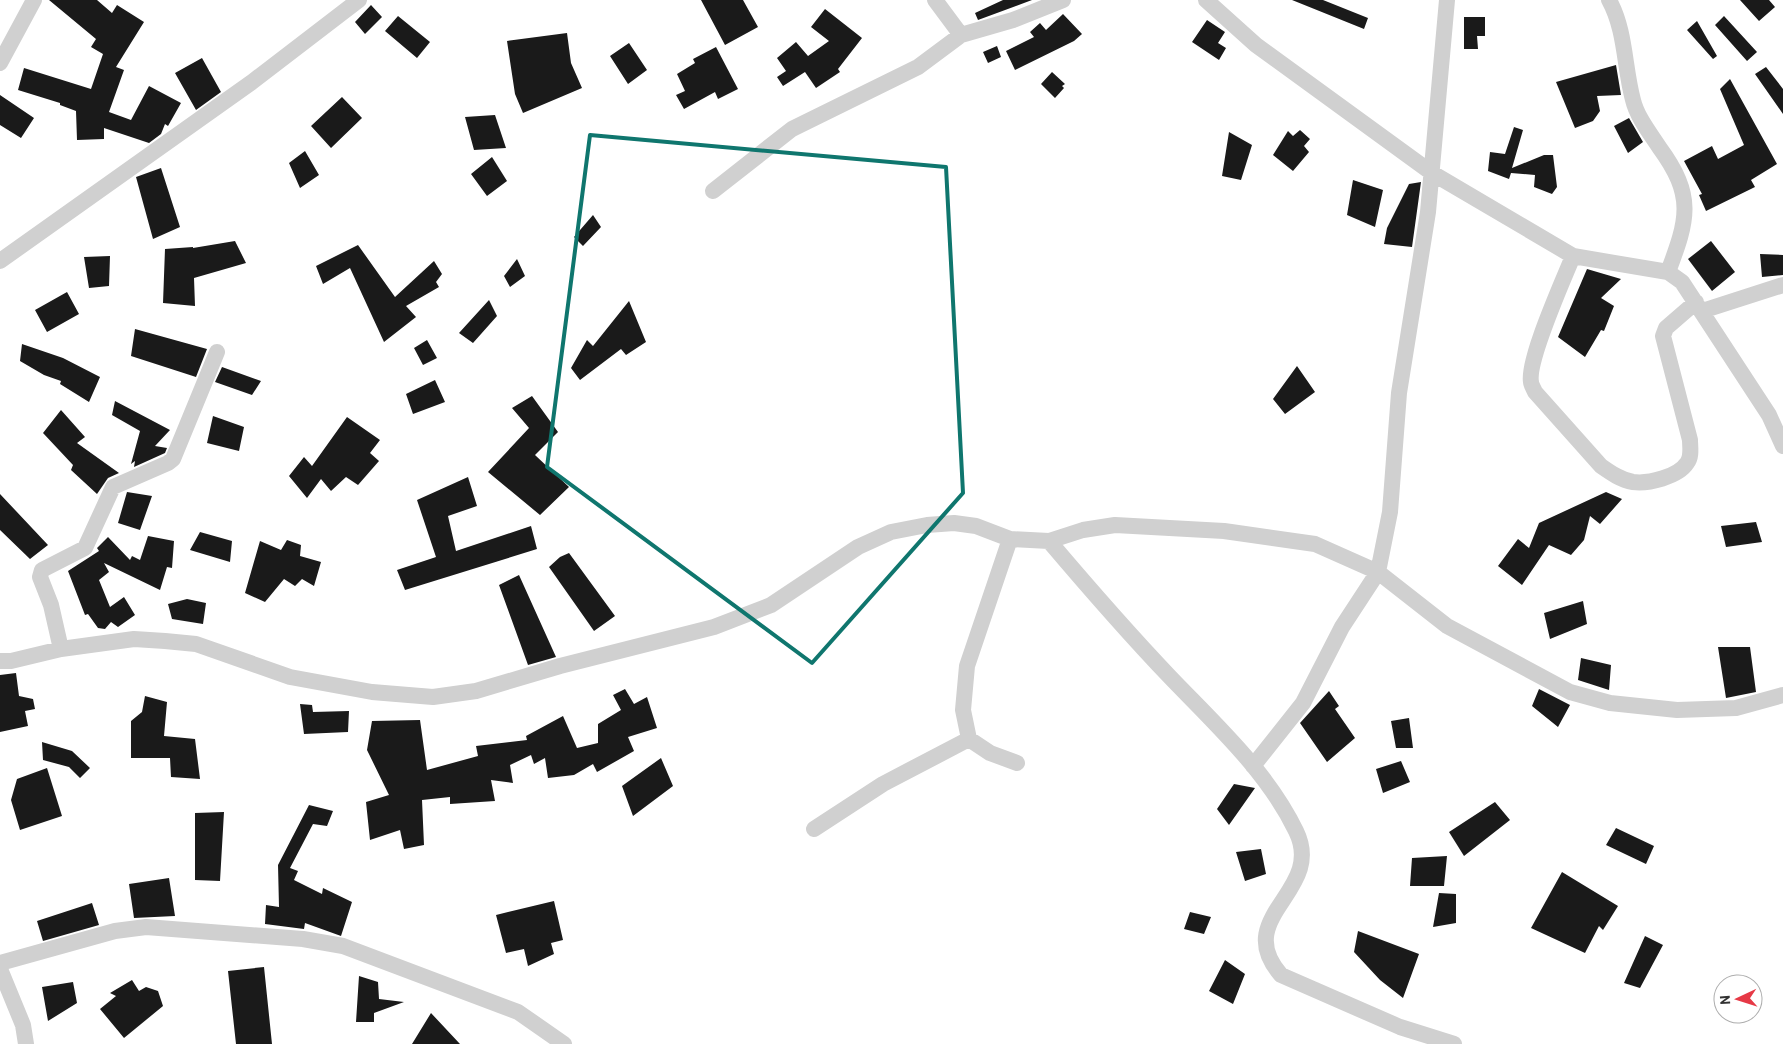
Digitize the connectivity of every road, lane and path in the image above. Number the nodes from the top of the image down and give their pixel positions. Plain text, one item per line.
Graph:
1 (34, 0) edge
2 (359, 0) edge
3 (935, 0) edge
4 (1063, 0) edge
5 (1206, 0) edge
6 (1447, 0) edge
7 (1609, 0) edge
8 (962, 35) junction
9 (0, 63) edge
10 (1432, 172) junction
11 (713, 191) dead end
12 (1573, 256) junction
13 (0, 261) edge
14 (1668, 272) junction
15 (1783, 285) edge
16 (1699, 306) junction
17 (217, 352) dead end
18 (1783, 446) edge
19 (1010, 540) junction
20 (1049, 541) junction
21 (1378, 572) junction
22 (61, 649) junction
23 (0, 660) edge
24 (1783, 695) edge
25 (969, 739) junction
26 (1017, 763) dead end
27 (1253, 766) junction
28 (814, 829) dead end
29 (0, 964) edge
30 (0, 968) edge
31 (26, 1044) edge
32 (564, 1044) edge
33 (1454, 1044) edge

1 - 9 street
2 - 13 street
3 - 8 street
4 - 8 street
5 - 10 street
6 - 10 street
7 - 14 street
8 - 11 street
10 - 12 street
10 - 21 street
12 - 14 street
12 - 16 street
14 - 16 street
15 - 16 street
16 - 18 street
17 - 22 street
19 - 20 street
19 - 22 street
19 - 25 street
20 - 21 street
20 - 27 street
21 - 24 street
21 - 27 street
22 - 23 street
25 - 26 street
25 - 28 street
27 - 33 street
29 - 32 street
30 - 31 street

